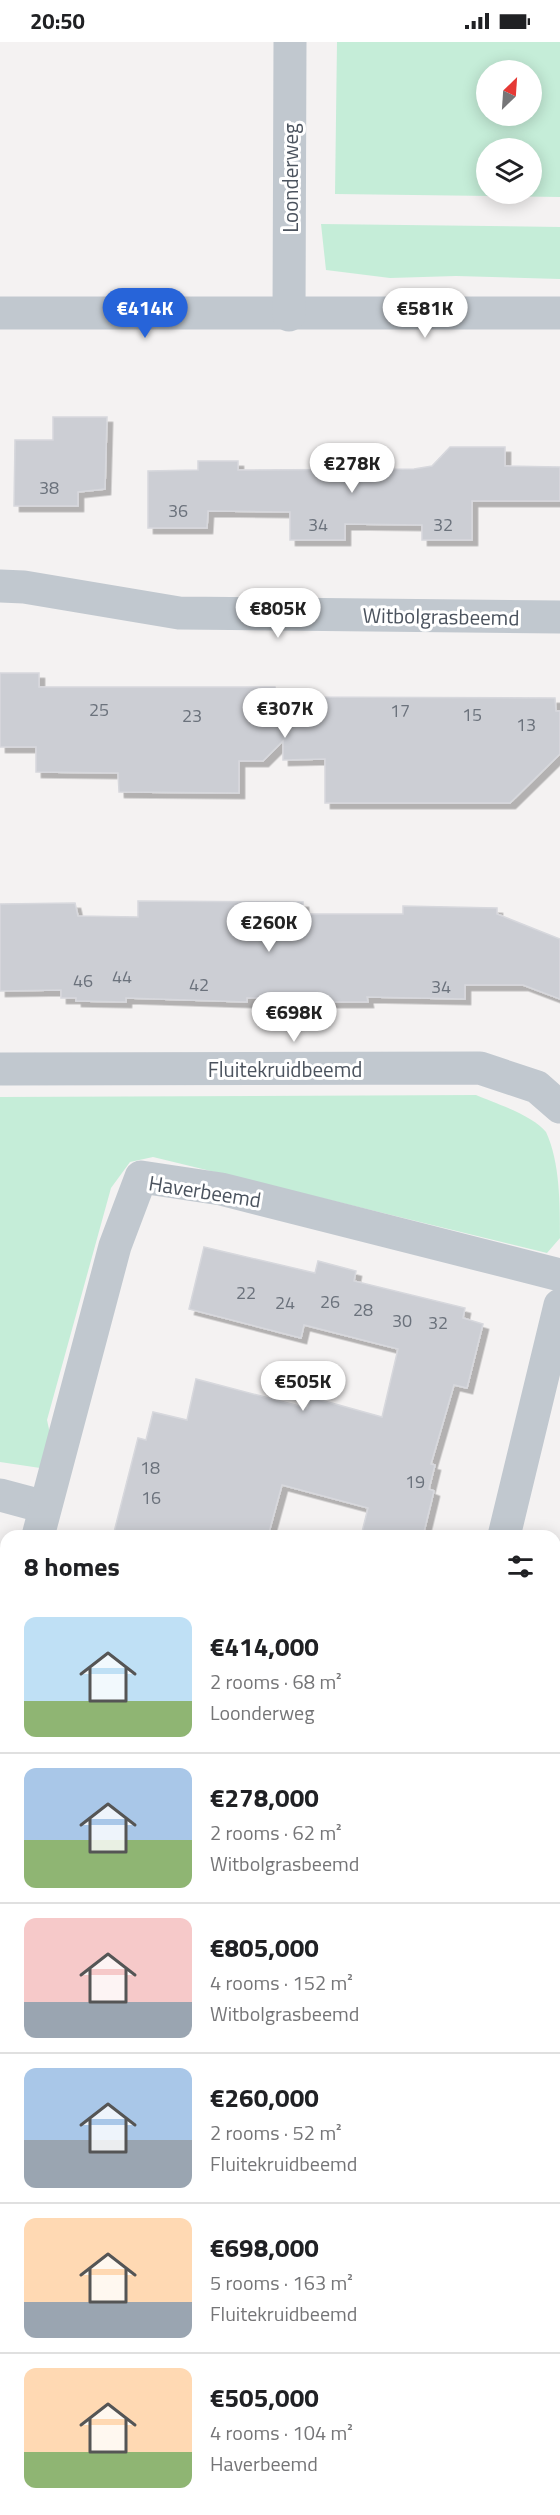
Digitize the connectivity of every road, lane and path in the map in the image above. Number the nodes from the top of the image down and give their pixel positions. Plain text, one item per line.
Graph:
1 (290, 42) edge
2 (0, 313) edge
3 (560, 313) edge
4 (290, 315) junction
5 (0, 586) edge
6 (560, 617) edge
7 (0, 1069) edge
8 (560, 1107) edge
9 (560, 1275) edge
10 (560, 1305) edge
11 (0, 1495) edge
12 (41, 1521) edge
13 (505, 1530) edge

1 - 4 street, Loonderweg
2 - 4 street
3 - 4 street
5 - 6 street, Witbolgrasbeemd
7 - 8 street, Fluitekruidbeemd
9 - 12 street, Haverbeemd
10 - 13 street
11 - 12 street

